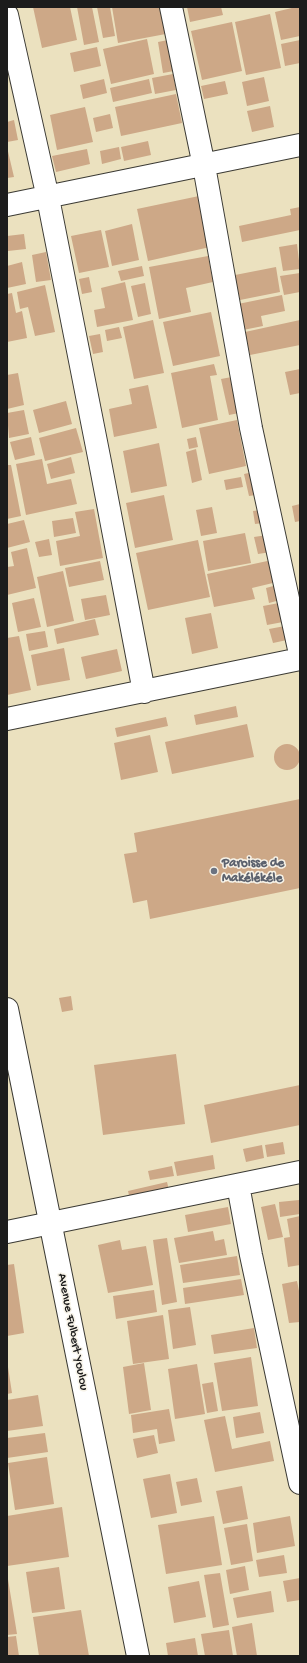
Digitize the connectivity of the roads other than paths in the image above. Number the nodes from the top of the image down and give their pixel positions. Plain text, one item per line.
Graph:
1 (171, 7) edge
2 (7, 15) edge
3 (300, 145) edge
4 (204, 166) junction
5 (48, 198) junction
6 (7, 206) edge
7 (300, 654) edge
8 (300, 659) edge
9 (144, 692) junction
10 (7, 719) edge
11 (7, 1009) edge
12 (300, 1172) edge
13 (238, 1185) junction
14 (50, 1223) junction
15 (7, 1232) edge
16 (300, 1483) edge
17 (138, 1656) edge

1 - 4 street
2 - 5 street
3 - 4 street
4 - 5 street
4 - 7 street
5 - 6 street
5 - 9 street
8 - 9 street
9 - 10 street
11 - 14 street, Avenue Fulbert Youlou
12 - 13 street
13 - 14 street
13 - 16 street
14 - 15 street
14 - 17 street, Avenue Fulbert Youlou

